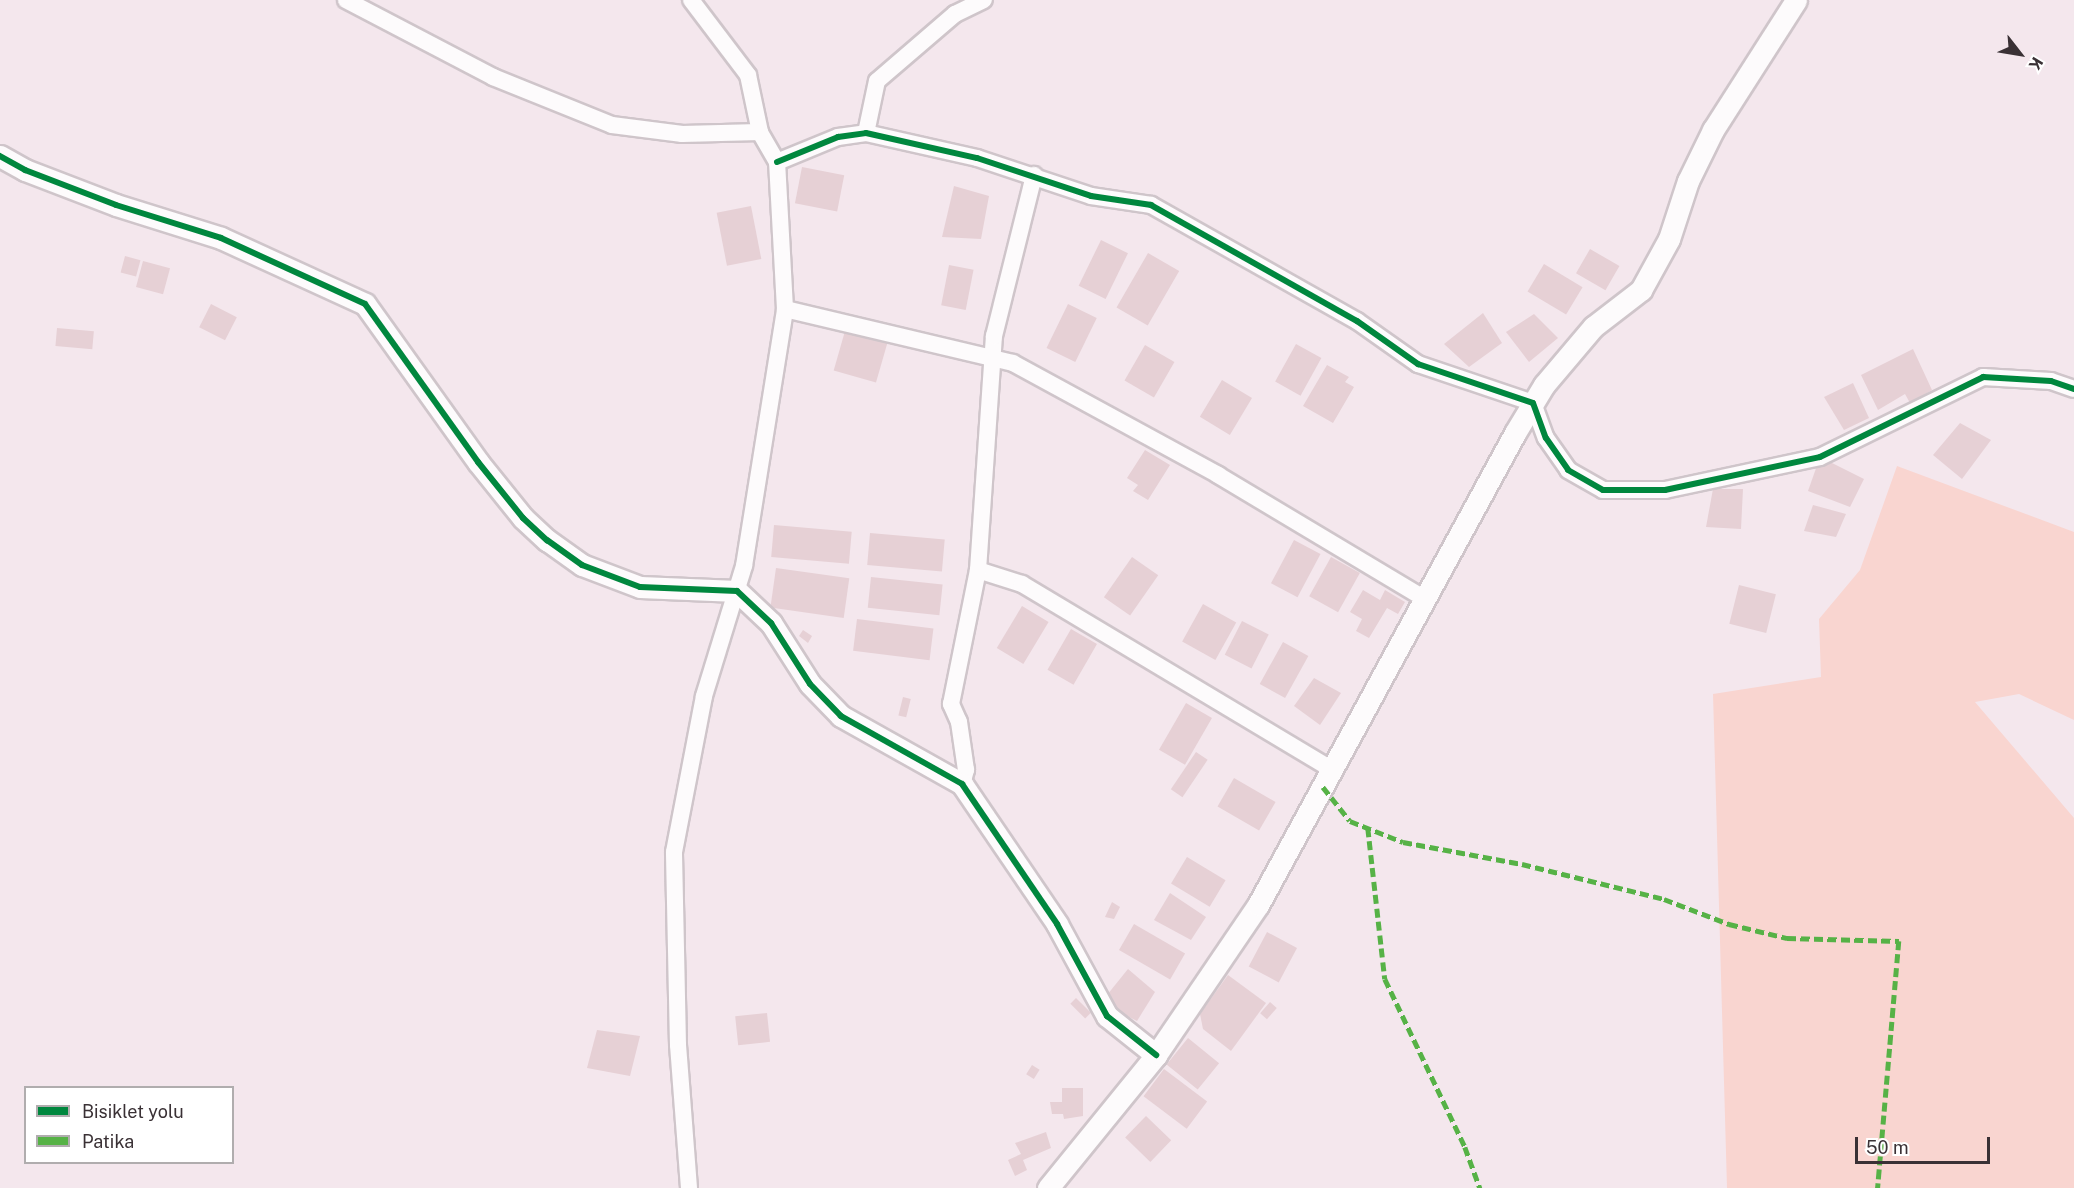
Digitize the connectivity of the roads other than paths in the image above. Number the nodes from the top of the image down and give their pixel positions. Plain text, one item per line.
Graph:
1 (346, 0) edge
2 (691, 0) edge
3 (984, 0) edge
4 (1796, 0) edge
5 (760, 132) junction
6 (866, 133) junction
7 (0, 156) edge
8 (777, 162) junction
9 (1034, 175) junction
10 (785, 309) junction
11 (994, 355) junction
12 (2074, 389) edge
13 (1533, 403) junction
14 (978, 570) junction
15 (737, 591) junction
16 (1425, 599) junction
17 (1334, 771) junction
18 (962, 784) junction
19 (1156, 1055) junction
20 (690, 1188) edge
21 (1048, 1188) edge

1 - 5 street
2 - 5 street
3 - 6 street
4 - 13 street
5 - 8 street
6 - 8 street
6 - 9 street
7 - 15 street
8 - 10 street
9 - 11 street
9 - 13 street
10 - 11 street
10 - 15 street
11 - 14 street
11 - 16 street
12 - 13 street
13 - 16 street
14 - 17 street
14 - 18 street
15 - 18 street
15 - 20 street
16 - 17 street
17 - 19 street
18 - 19 street
19 - 21 street

